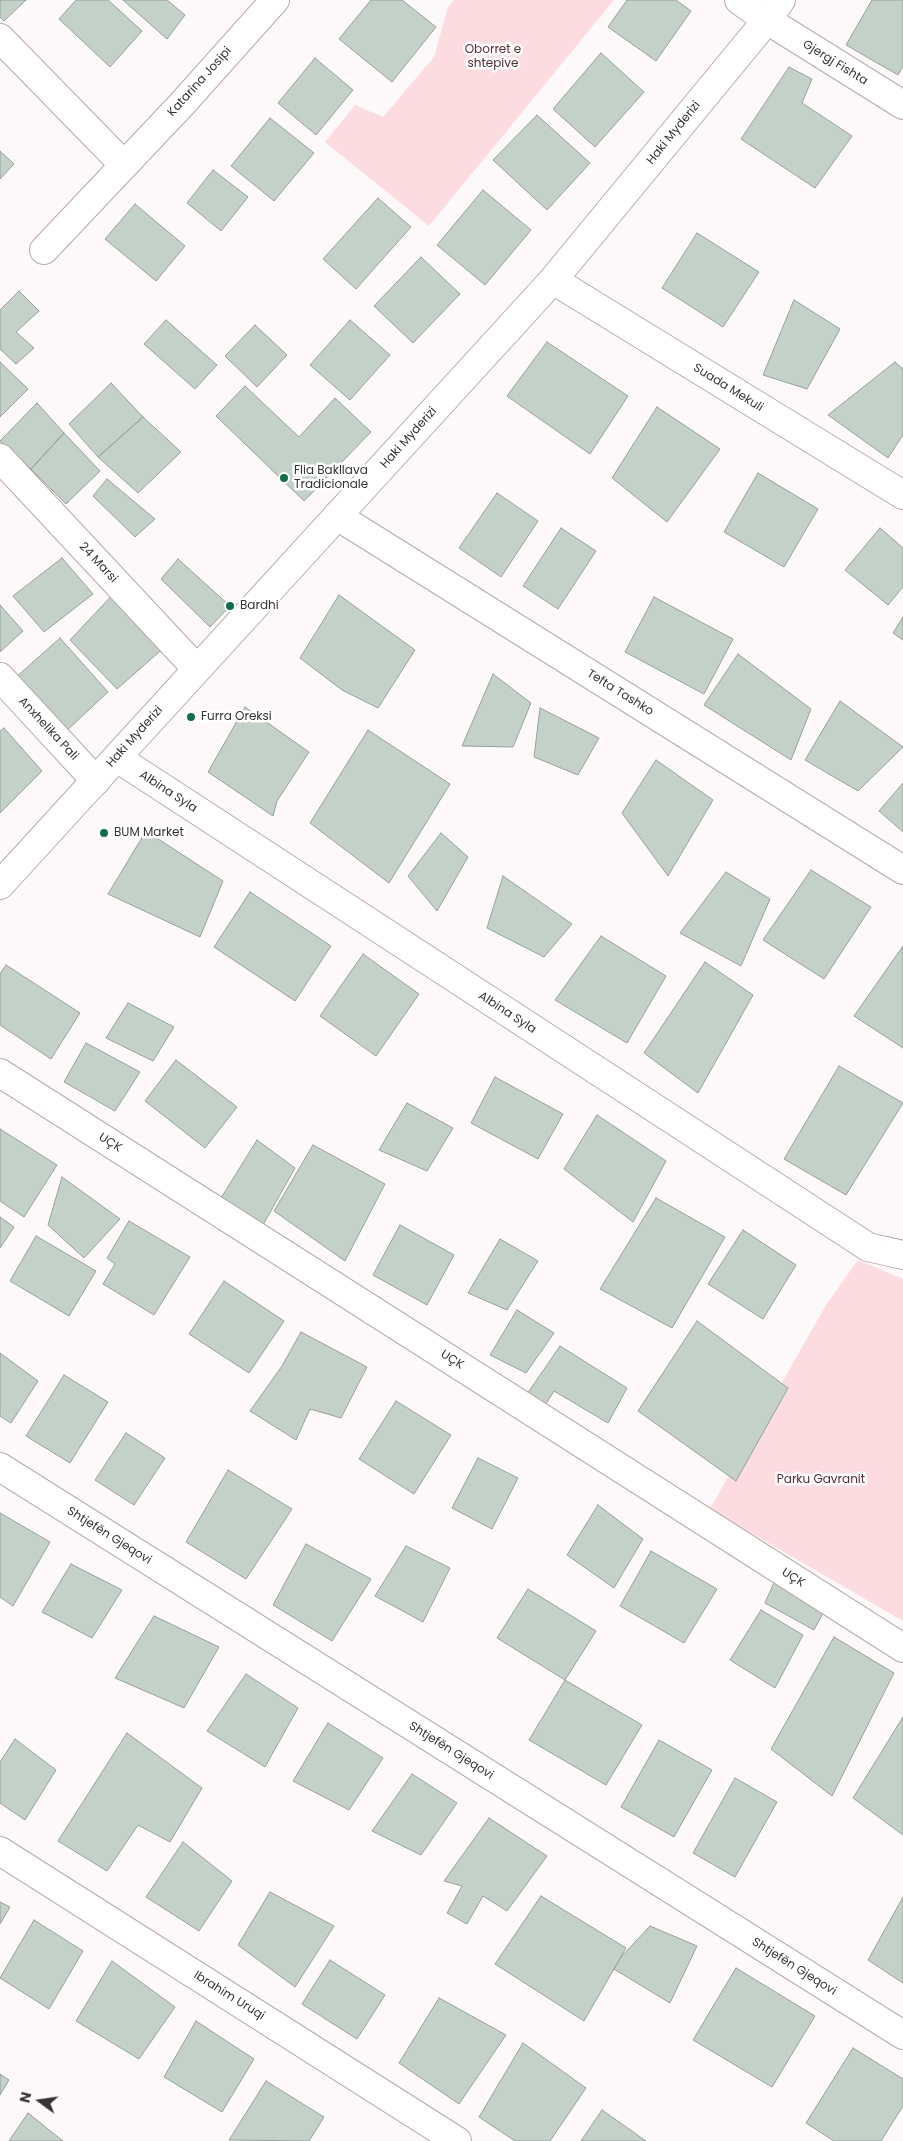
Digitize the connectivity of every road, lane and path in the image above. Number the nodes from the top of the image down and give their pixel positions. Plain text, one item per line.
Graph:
1 (275, 0) edge
2 (739, 0) edge
3 (774, 10) edge
4 (0, 38) edge
5 (903, 105) edge
6 (124, 165) junction
7 (44, 250) dead end
8 (553, 280) junction
9 (0, 458) edge
10 (903, 495) edge
11 (337, 516) junction
12 (196, 668) junction
13 (0, 677) edge
14 (117, 758) junction
15 (96, 781) junction
16 (903, 870) edge
17 (0, 885) edge
18 (0, 1073) edge
19 (903, 1255) edge
20 (0, 1468) edge
21 (903, 1648) edge
22 (0, 1851) edge
23 (903, 2035) edge
24 (458, 2141) edge

1 - 6 street, Katarina Josipi
2 - 3 street, Gjergj Fishta
3 - 5 street, Gjergj Fishta
3 - 8 street, Haki Myderizi
4 - 6 street
6 - 7 street, Katarina Josipi
8 - 10 street, Suada Mekuli
8 - 11 street, Haki Myderizi
9 - 12 street, 24 Marsi
11 - 12 street, Haki Myderizi
11 - 16 street, Tefta Tashko
12 - 14 street, Haki Myderizi
13 - 15 street, Anxhelika Pali
14 - 15 street, Haki Myderizi
14 - 19 street, Albina Syla
15 - 17 street, Haki Myderizi
18 - 21 street, UÇK
20 - 23 street, Shtjefën Gjeqovi
22 - 24 street, Ibrahim Uruqi

